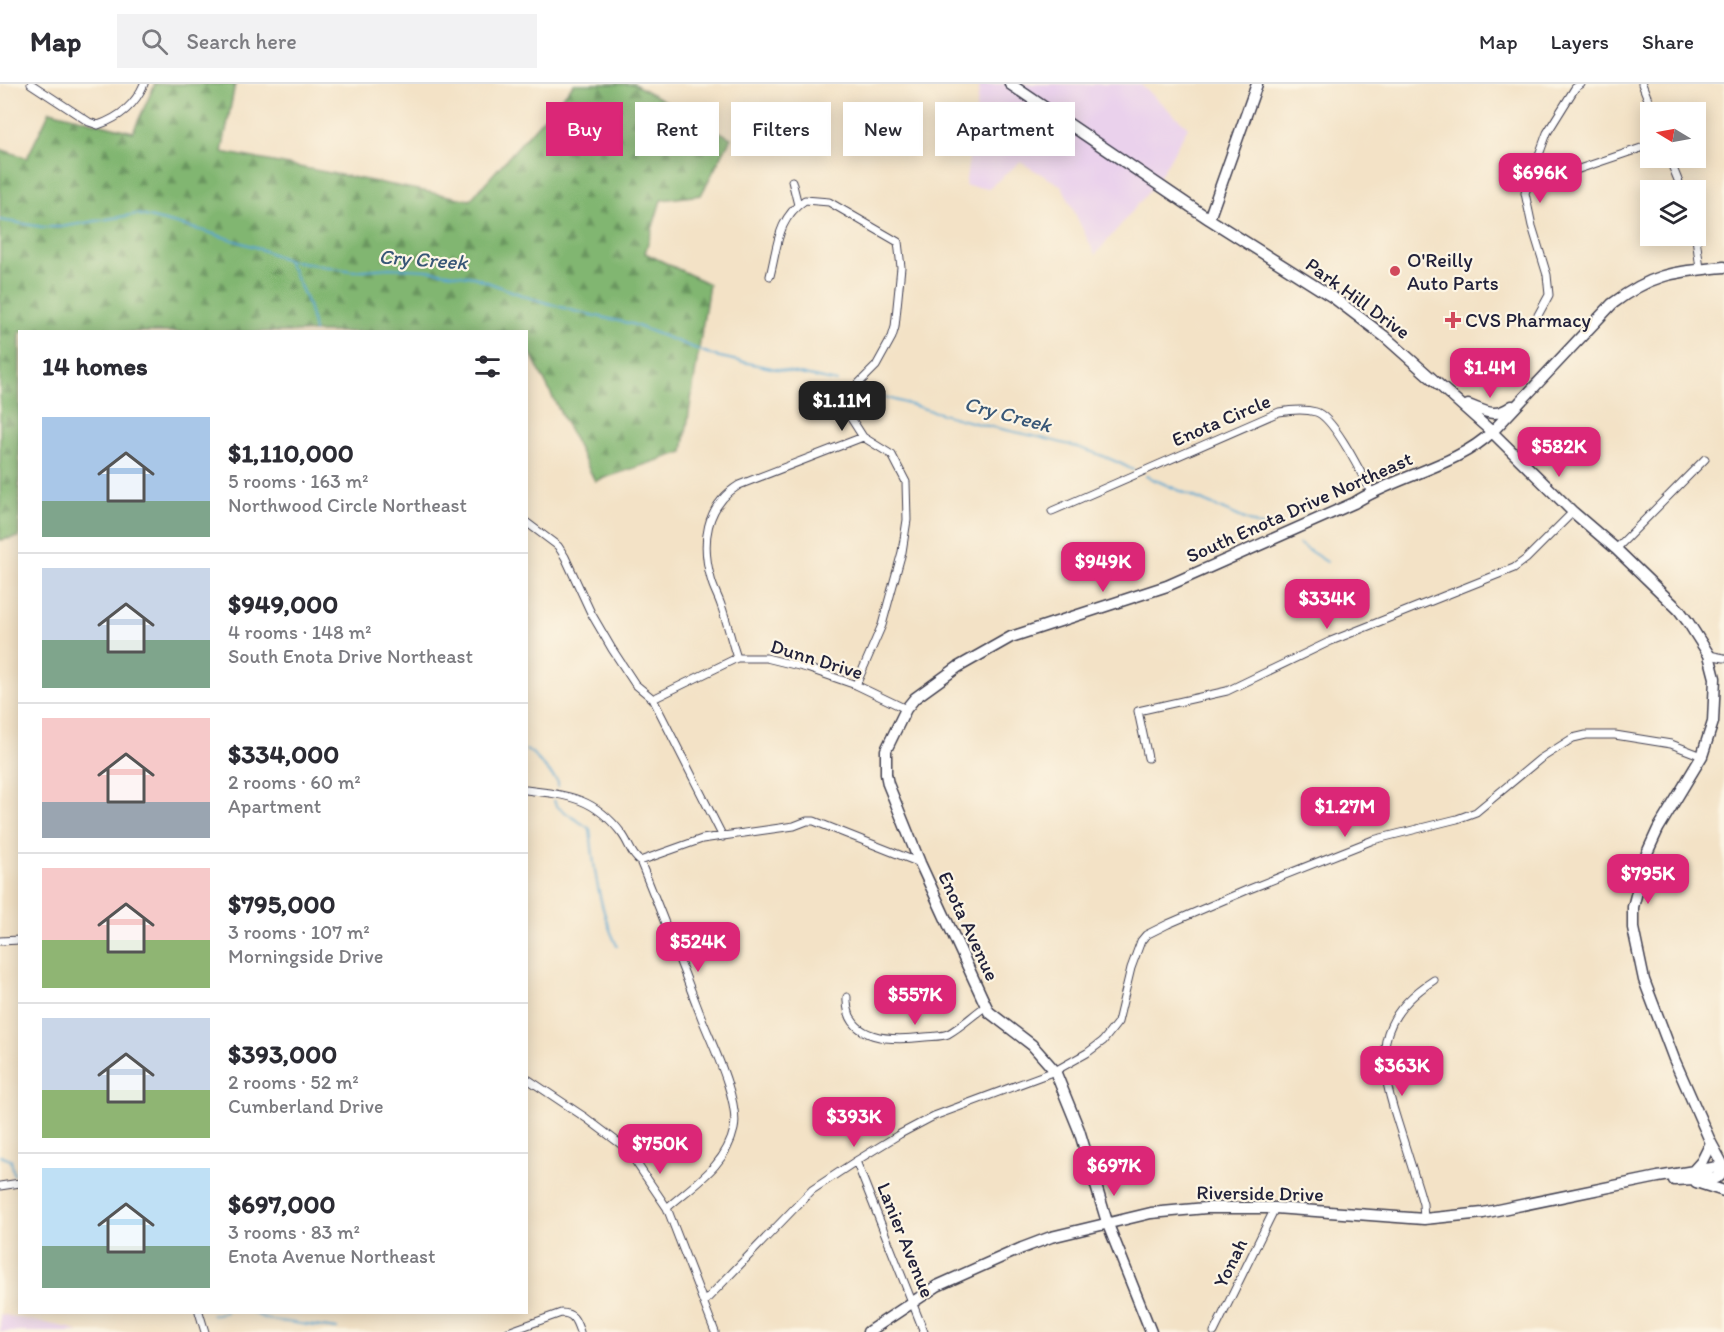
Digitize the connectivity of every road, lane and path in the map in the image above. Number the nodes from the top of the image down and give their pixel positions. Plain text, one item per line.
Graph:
1 (31, 84) edge
2 (144, 84) edge
3 (1010, 84) edge
4 (1257, 84) edge
5 (1581, 84) edge
6 (1642, 84) edge
7 (1649, 102) edge
8 (1640, 148) edge
9 (1532, 172) junction
10 (792, 181) dead end
11 (798, 205) junction
12 (1209, 219) junction
13 (1697, 246) edge
14 (1724, 267) edge
15 (1700, 269) junction
16 (770, 276) dead end
17 (1537, 317) dead end
18 (1522, 399) junction
19 (1460, 402) junction
20 (1492, 432) junction
21 (863, 438) junction
22 (1705, 459) dead end
23 (1371, 492) junction
24 (1052, 511) dead end
25 (1572, 512) junction
26 (528, 524) edge
27 (1616, 549) junction
28 (1709, 655) junction
29 (737, 658) junction
30 (1724, 658) edge
31 (856, 686) junction
32 (653, 699) junction
33 (906, 709) junction
34 (1702, 756) junction
35 (1148, 758) dead end
36 (528, 790) edge
37 (723, 837) junction
38 (640, 861) junction
39 (920, 863) junction
40 (18, 940) edge
41 (0, 941) edge
42 (1434, 980) dead end
43 (847, 997) dead end
44 (986, 1006) junction
45 (1055, 1071) junction
46 (528, 1079) edge
47 (1711, 1143) junction
48 (856, 1161) junction
49 (1724, 1167) edge
50 (1690, 1176) junction
51 (18, 1183) edge
52 (0, 1186) edge
53 (1724, 1191) edge
54 (668, 1208) junction
55 (1275, 1208) junction
56 (1424, 1219) junction
57 (1107, 1222) junction
58 (704, 1302) junction
59 (913, 1303) junction
60 (200, 1314) edge
61 (205, 1332) edge
62 (508, 1332) edge
63 (580, 1332) edge
64 (715, 1332) edge
65 (868, 1332) edge
66 (924, 1332) edge
67 (1151, 1332) edge
68 (1214, 1332) edge

1 - 2 street
3 - 12 street, Park Hill Drive
4 - 12 street
5 - 9 street
6 - 7 street
8 - 9 street
9 - 17 street
10 - 11 street
11 - 16 street
11 - 21 street
12 - 19 street, Park Hill Drive
13 - 15 street
14 - 15 street, South Enota Drive Northeast
15 - 18 street, South Enota Drive Northeast
18 - 19 street
18 - 20 street, South Enota Drive Northeast
19 - 20 street, Park Hill Drive
20 - 23 street, South Enota Drive Northeast
20 - 25 street, Park Hill Drive
21 - 29 street
21 - 31 street
22 - 27 street
23 - 24 street, Enota Circle
23 - 33 street, South Enota Drive Northeast
25 - 27 street, Park Hill Drive
25 - 35 street
26 - 32 street
27 - 28 street, Park Hill Drive
28 - 30 street
28 - 34 street
29 - 31 street, Dunn Drive
29 - 32 street, Dunn Drive
31 - 33 street, Dunn Drive
32 - 37 street
33 - 39 street, South Enota Drive Northeast
34 - 45 street
34 - 47 street
36 - 38 street
37 - 38 street, Enota Avenue
37 - 39 street, Enota Avenue
38 - 54 street
39 - 44 street, Enota Avenue
40 - 41 street
42 - 56 street
43 - 44 street
44 - 45 street, Enota Avenue
45 - 48 street
45 - 57 street, Enota Avenue
46 - 54 street
47 - 49 street
47 - 50 street
48 - 58 street
48 - 59 street, Lanier Avenue
49 - 50 street, Riverside Drive
50 - 53 street
50 - 56 street, Riverside Drive
51 - 52 street
54 - 58 street
55 - 56 street, Riverside Drive
55 - 57 street, Riverside Drive
55 - 68 street, Yonah
57 - 59 street, Riverside Drive
57 - 67 street, Enota Avenue
58 - 64 street
59 - 65 street, Riverside Drive
59 - 66 street, Lanier Avenue
60 - 61 street
62 - 63 street

